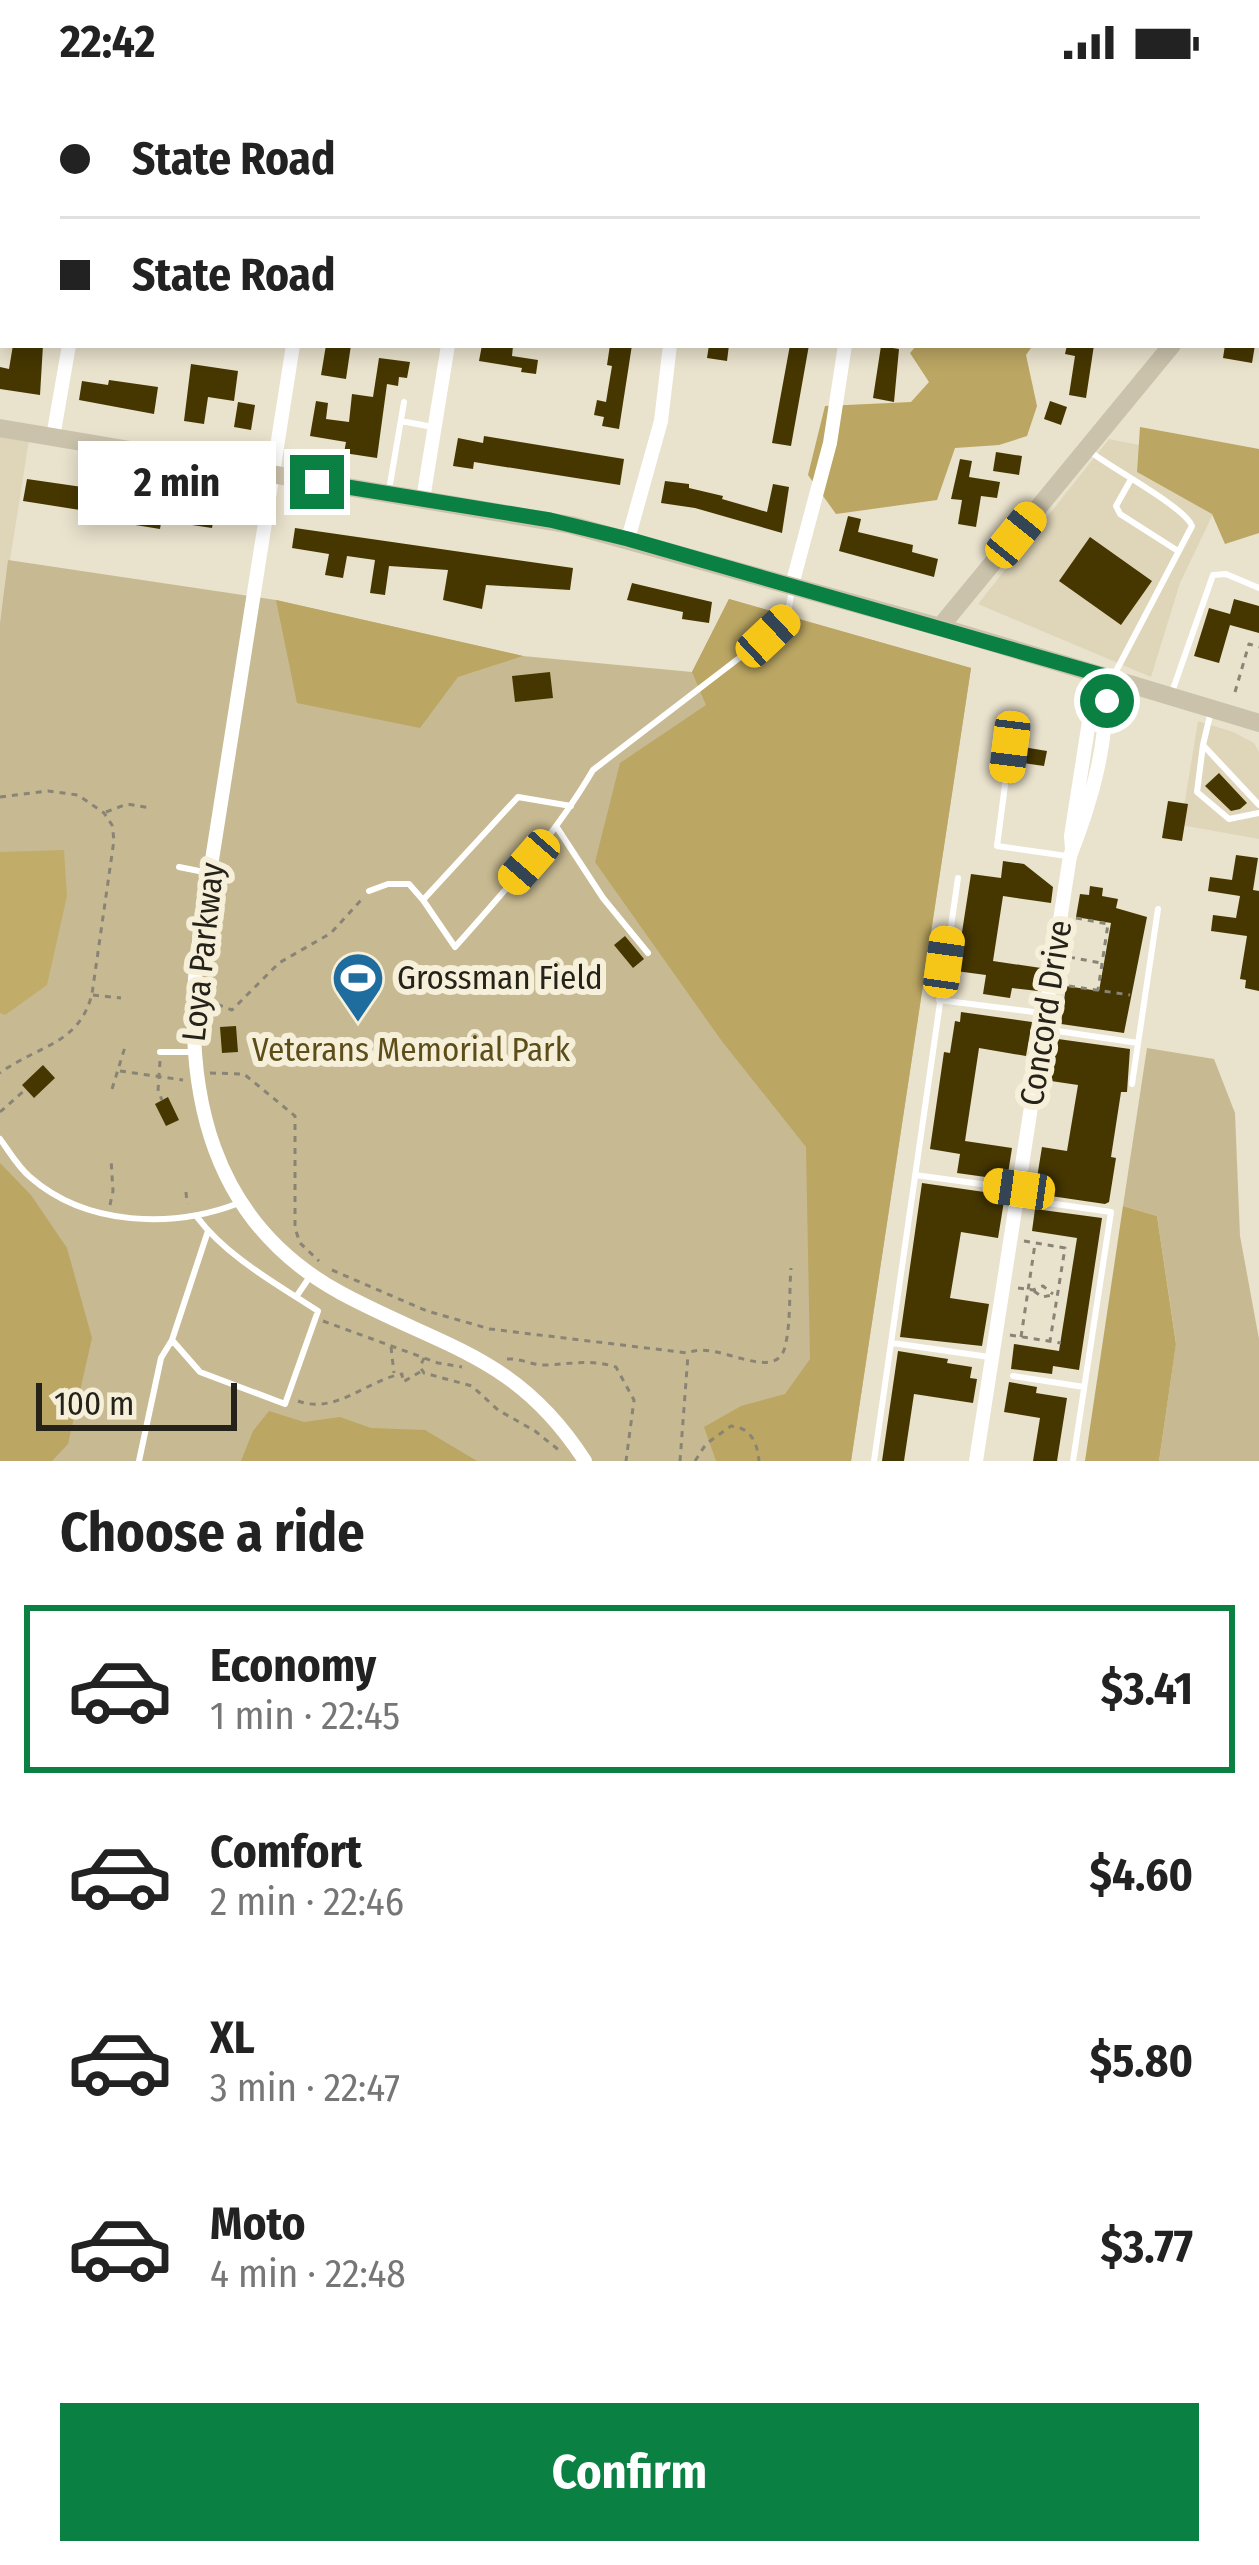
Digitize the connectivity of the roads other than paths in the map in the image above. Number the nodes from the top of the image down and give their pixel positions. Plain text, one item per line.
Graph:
1 (68, 348) edge
2 (292, 348) edge
3 (448, 348) edge
4 (670, 348) edge
5 (844, 348) edge
6 (1170, 348) edge
7 (404, 402) dead end
8 (401, 421) junction
9 (435, 427) junction
10 (0, 428) edge
11 (53, 436) junction
12 (1086, 449) junction
13 (273, 475) junction
14 (1130, 481) junction
15 (388, 494) junction
16 (423, 499) junction
17 (628, 539) junction
18 (1178, 551) junction
19 (792, 585) junction
20 (1259, 589) edge
21 (940, 627) junction
22 (1109, 677) junction
23 (1171, 695) junction
24 (1211, 708) junction
25 (1259, 723) edge
26 (1203, 745) junction
27 (1010, 747) dead end
28 (571, 806) junction
29 (1259, 809) edge
30 (556, 826) junction
31 (1071, 853) junction
32 (179, 867) dead end
33 (209, 873) junction
34 (958, 878) dead end
35 (369, 891) road end
36 (423, 900) junction
37 (1158, 909) dead end
38 (648, 953) dead end
39 (939, 1000) junction
40 (1045, 1021) junction
41 (1138, 1043) junction
42 (160, 1052) dead end
43 (192, 1052) junction
44 (1132, 1084) dead end
45 (0, 1139) edge
46 (915, 1175) junction
47 (1018, 1194) junction
48 (242, 1202) junction
49 (197, 1216) junction
50 (208, 1231) junction
51 (301, 1243) road end
52 (289, 1256) junction
53 (312, 1274) junction
54 (296, 1297) junction
55 (172, 1340) junction
56 (892, 1343) junction
57 (992, 1358) junction
58 (1013, 1376) dead end
59 (1084, 1387) junction
60 (139, 1461) edge
61 (585, 1461) edge
62 (874, 1461) edge
63 (976, 1461) edge
64 (1072, 1461) edge

1 - 11 street
2 - 13 street, Loya Parkway
3 - 9 street
4 - 17 street
5 - 19 street
6 - 12 main road
7 - 8 lane
8 - 9 lane
8 - 15 lane
9 - 16 street
10 - 11 main road
11 - 13 main road
12 - 14 lane
12 - 21 main road
13 - 15 main road
13 - 33 street, Loya Parkway
14 - 18 lane
14 - 18 lane
15 - 16 main road
16 - 17 main road
17 - 19 main road
18 - 22 lane
19 - 21 main road
19 - 28 lane
20 - 23 lane
21 - 22 main road
22 - 23 main road
22 - 31 street, Concord Drive
23 - 24 main road
24 - 25 main road
24 - 26 lane
26 - 29 lane
26 - 29 lane
27 - 31 lane
28 - 30 lane
28 - 36 lane
30 - 36 lane
30 - 38 lane
31 - 40 street, Concord Drive
32 - 33 lane
33 - 43 street, Loya Parkway
34 - 39 lane
35 - 36 lane
37 - 41 lane
39 - 40 lane
39 - 46 lane
40 - 41 lane
40 - 47 street, Concord Drive
41 - 44 lane
42 - 43 lane
43 - 48 street, Loya Parkway
45 - 49 lane
46 - 47 lane
46 - 56 lane
47 - 57 street, Concord Drive
47 - 59 lane
48 - 49 lane
48 - 52 street, Loya Parkway
49 - 50 lane
50 - 54 lane
50 - 55 lane
51 - 52 lane
52 - 53 street, Loya Parkway
53 - 54 lane
53 - 61 street, Loya Parkway
54 - 55 lane
55 - 60 lane
56 - 57 lane
56 - 62 lane
57 - 63 street, Concord Drive
58 - 59 lane
59 - 64 lane

